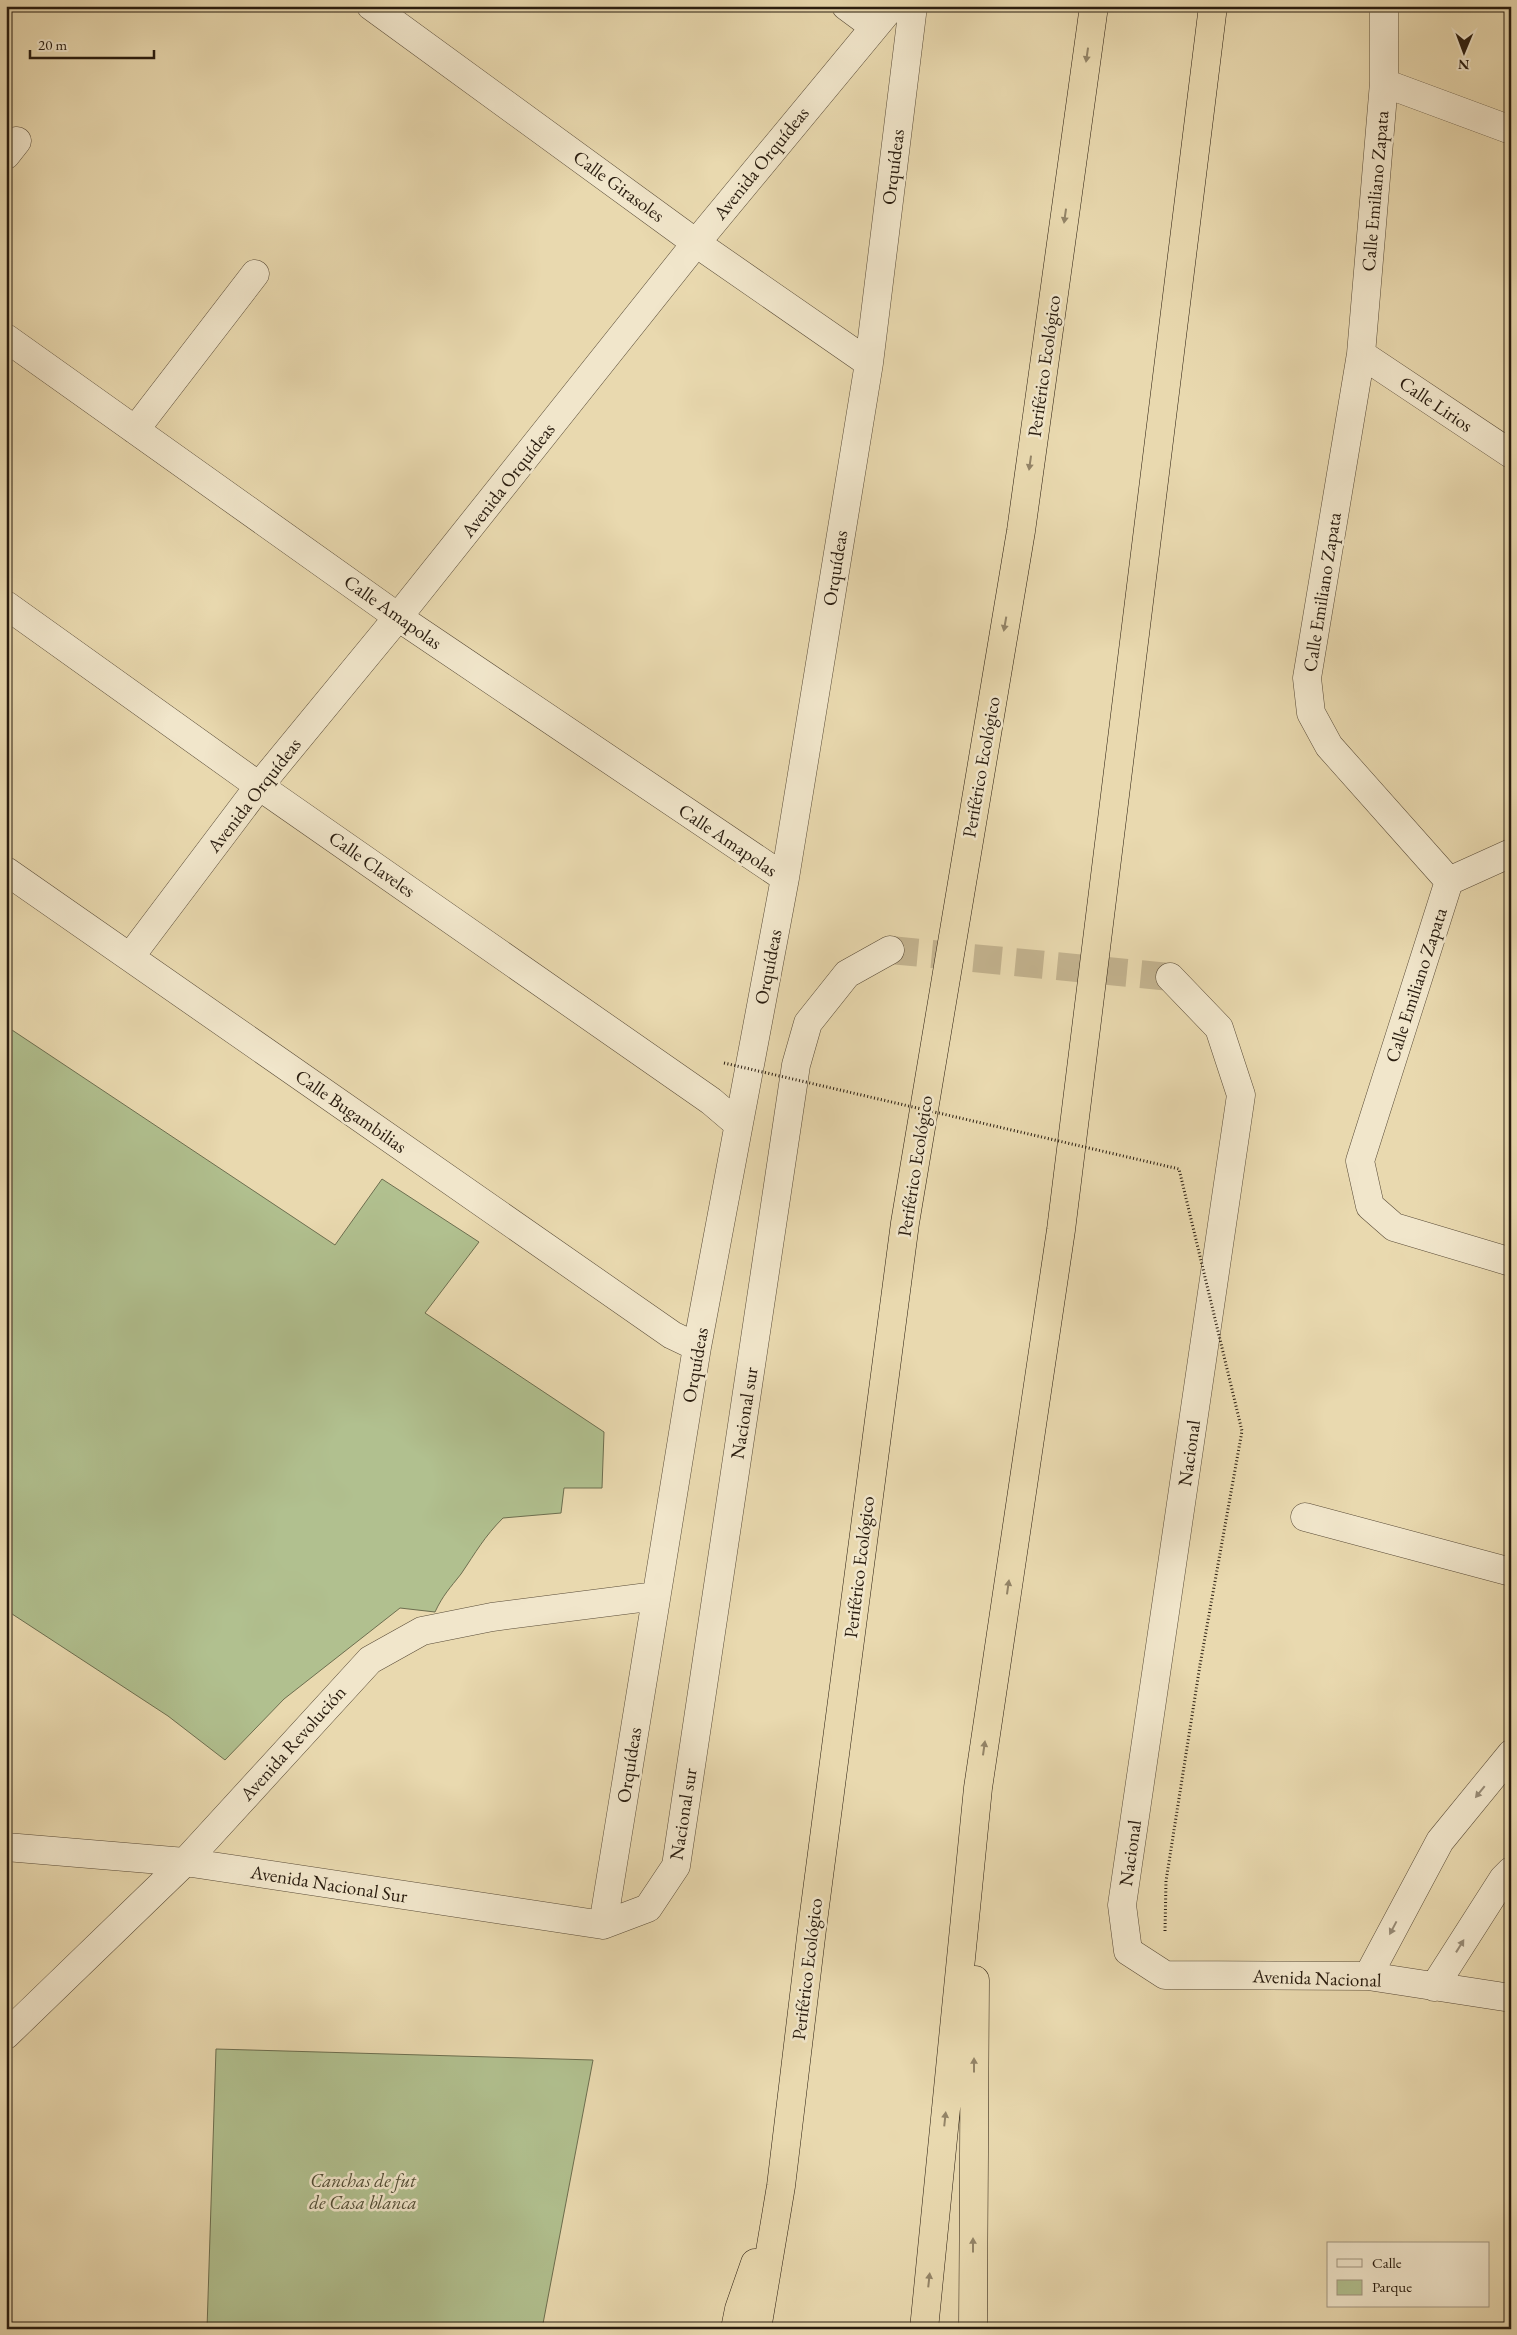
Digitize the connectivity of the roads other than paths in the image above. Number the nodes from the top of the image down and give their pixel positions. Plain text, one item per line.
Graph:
1 (372, 6) edge
2 (846, 6) edge
3 (892, 6) edge
4 (913, 6) edge
5 (1094, 6) edge
6 (1213, 6) edge
7 (1384, 6) edge
8 (874, 26) junction
9 (1384, 83) junction
10 (1511, 130) edge
11 (696, 242) junction
12 (255, 274) dead end
13 (6, 338) edge
14 (1361, 354) junction
15 (869, 363) junction
16 (135, 430) junction
17 (1511, 454) edge
18 (6, 605) edge
19 (398, 617) junction
20 (259, 786) junction
21 (1511, 853) edge
22 (6, 871) edge
23 (785, 878) junction
24 (1449, 881) junction
25 (890, 950) tunnel mouth
26 (130, 957) junction
27 (1170, 977) tunnel mouth
28 (738, 1124) junction
29 (1511, 1262) edge
30 (697, 1347) junction
31 (1305, 1517) dead end
32 (1511, 1572) edge
33 (656, 1596) junction
34 (1511, 1754) edge
35 (978, 1788) junction
36 (6, 1847) edge
37 (185, 1862) junction
38 (1511, 1871) edge
39 (648, 1908) joint
40 (604, 1925) junction
41 (1165, 1975) joint
42 (1368, 1976) junction
43 (1434, 1988) junction
44 (1511, 1998) edge
45 (6, 2035) edge
46 (781, 2186) junction
47 (734, 2322) edge
48 (757, 2329) edge
49 (924, 2329) edge
50 (973, 2329) edge

1 - 11 street, Calle Girasoles
2 - 8 street
3 - 8 street, Avenida Orquídeas
4 - 15 street, Orquídeas
5 -> 46 highway, Periférico Ecológico
35 -> 6 highway
7 - 9 street, Calle Emiliano Zapata
8 - 11 street, Avenida Orquídeas
9 - 10 street
9 - 14 street, Calle Emiliano Zapata
11 - 15 street, Calle Girasoles
11 - 19 street, Avenida Orquídeas
12 - 16 street
13 - 16 street, Calle Amapolas
14 - 17 street, Calle Lirios
14 - 24 street, Calle Emiliano Zapata
15 - 23 street, Orquídeas
16 - 19 street, Calle Amapolas
18 - 20 street, Calle Claveles
19 - 20 street, Avenida Orquídeas
19 - 23 street, Calle Amapolas
20 - 26 street, Avenida Orquídeas
20 - 28 street, Calle Claveles
21 - 24 street
22 - 26 street, Calle Bugambilias
23 - 28 street, Orquídeas
24 - 29 street, Calle Emiliano Zapata
25 - 39 street, Nacional sur
26 - 30 street, Calle Bugambilias
27 - 41 street, Nacional
28 - 30 street, Orquídeas
30 - 33 street, Orquídeas
31 - 32 street
33 - 37 street, Avenida Revolución
33 - 40 street, Orquídeas
34 -> 42 street
49 -> 35 highway
50 -> 35 highway
36 - 37 street, Avenida Nacional Sur
37 - 40 street, Avenida Nacional Sur
37 - 45 street, Avenida Revolución
43 -> 38 street
39 - 40 street, Avenida Nacional Sur
41 - 42 street, Avenida Nacional
42 - 43 street, Avenida Nacional
43 - 44 street, Avenida Nacional
46 - 47 highway
46 - 48 highway, Periférico Ecológico

